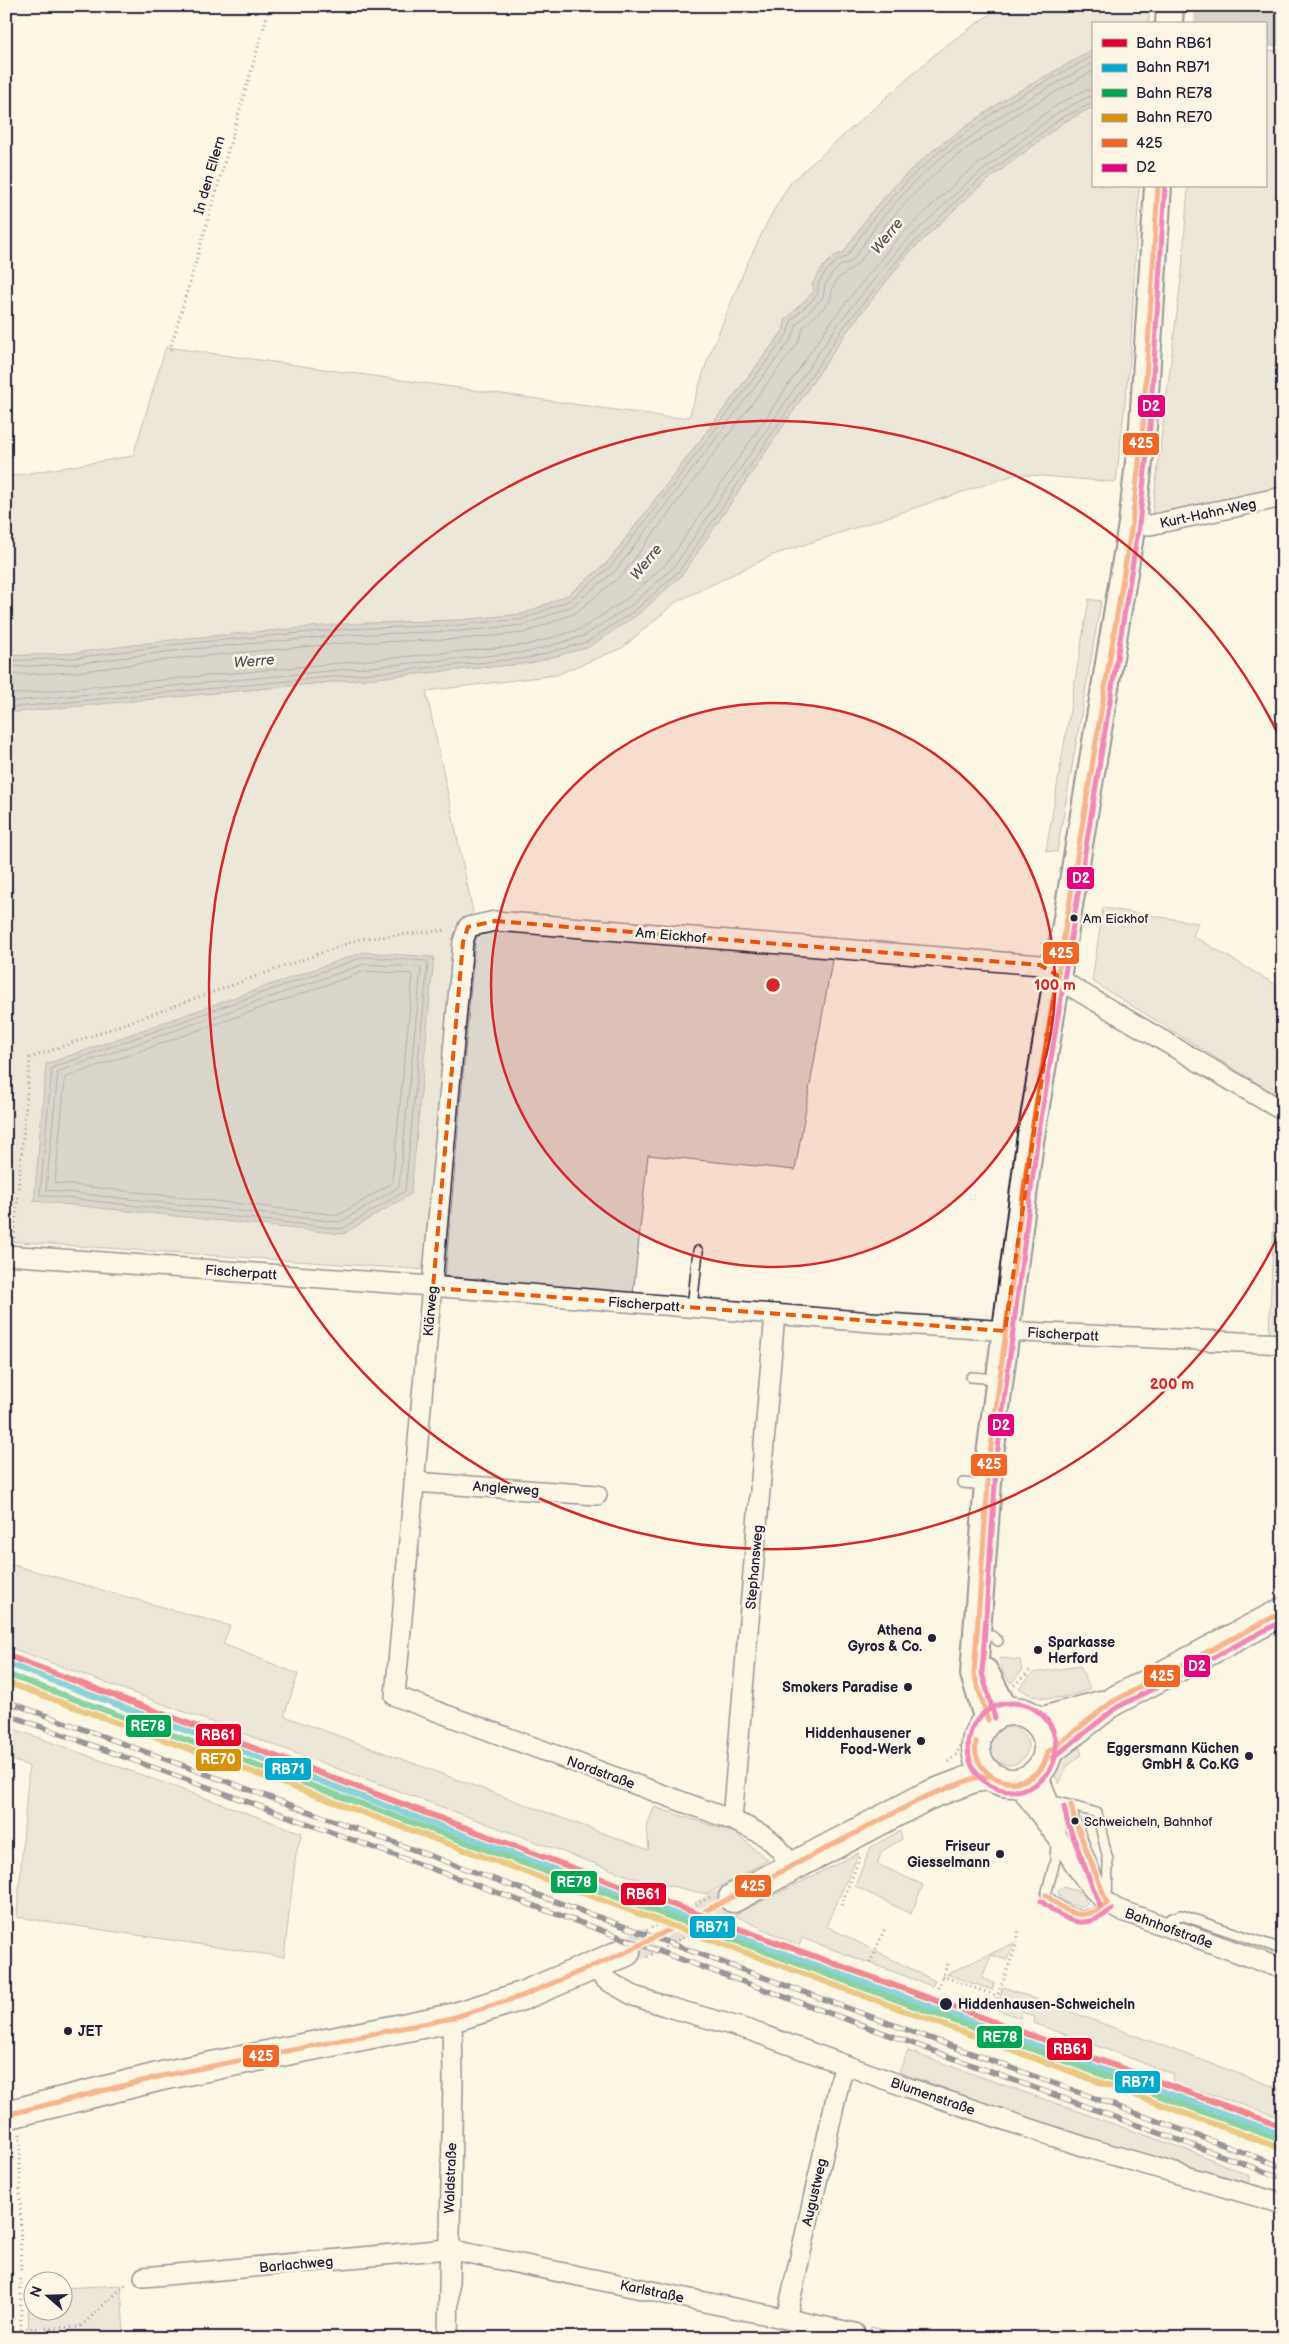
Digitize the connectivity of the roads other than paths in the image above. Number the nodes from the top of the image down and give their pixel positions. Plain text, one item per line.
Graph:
1 (1170, 6) edge
2 (1168, 22) edge
3 (1158, 188) edge
4 (1283, 497) edge
5 (1132, 524) junction
6 (468, 927) joint
7 (1057, 975) junction
8 (1283, 1111) edge
9 (698, 1251) dead end
10 (9, 1256) edge
11 (432, 1288) junction
12 (692, 1308) junction
13 (776, 1314) junction
14 (1005, 1331) junction
15 (1283, 1344) edge
16 (971, 1376) dead end
17 (1000, 1379) junction
18 (414, 1482) junction
19 (598, 1495) dead end
20 (1283, 1612) edge
21 (396, 1696) joint
22 (1112, 1702) junction
23 (992, 1712) junction
24 (1039, 1722) junction
25 (983, 1765) junction
26 (1035, 1769) junction
27 (1047, 1798) junction
28 (1071, 1805) junction
29 (732, 1820) junction
30 (1057, 1837) junction
31 (792, 1866) junction
32 (733, 1898) tunnel mouth
33 (1107, 1903) junction
34 (1166, 1927) junction
35 (1283, 1947) edge
36 (626, 1952) tunnel mouth
37 (594, 1966) junction
38 (1283, 1969) edge
39 (452, 2018) junction
40 (845, 2065) junction
41 (13, 2113) edge
42 (1283, 2204) edge
43 (448, 2249) junction
44 (144, 2277) road end
45 (786, 2319) junction
46 (856, 2333) dead end
47 (448, 2338) edge

1 - 2 street
3 - 5 street
4 - 5 street, Kurt-Hahn-Weg
5 - 7 street
6 - 7 street, Am Eickhof
6 - 11 street, Klärweg
7 - 8 street, Am Eickhof
7 - 14 street
9 - 12 lane
10 - 11 street, Fischerpatt
11 - 12 street, Fischerpatt
11 - 18 street, Klärweg
12 - 13 street, Fischerpatt
13 - 14 street, Fischerpatt
13 - 29 street, Stephansweg
14 - 15 street, Fischerpatt
14 - 17 street
16 - 17 lane
17 - 23 street
18 - 19 street, Anglerweg
18 - 21 street, Klärweg
20 - 22 main road
21 - 29 street, Nordstraße
22 - 24 main road
22 - 26 main road
23 - 24 main road
23 - 25 main road
24 - 26 main road
25 - 26 main road
25 - 31 main road
26 - 27 street, Bahnhofstraße
26 - 30 street, Bahnhofstraße
27 - 28 lane
27 - 30 street, Bahnhofstraße
28 - 33 lane
28 - 33 lane
29 - 31 street, Nordstraße
30 - 33 street, Bahnhofstraße
30 - 33 lane
31 - 32 main road
33 - 34 street, Bahnhofstraße
34 - 35 lane
34 - 38 street, Bahnhofstraße
36 - 37 main road
37 - 39 main road
37 - 40 street, Blumenstraße
39 - 41 main road
39 - 43 street, Waldstraße
40 - 42 street, Blumenstraße
40 - 45 street, Augustweg
43 - 44 street, Barlachweg
43 - 45 street, Karlstraße
43 - 47 street, Waldstraße
45 - 46 street, Karlstraße

